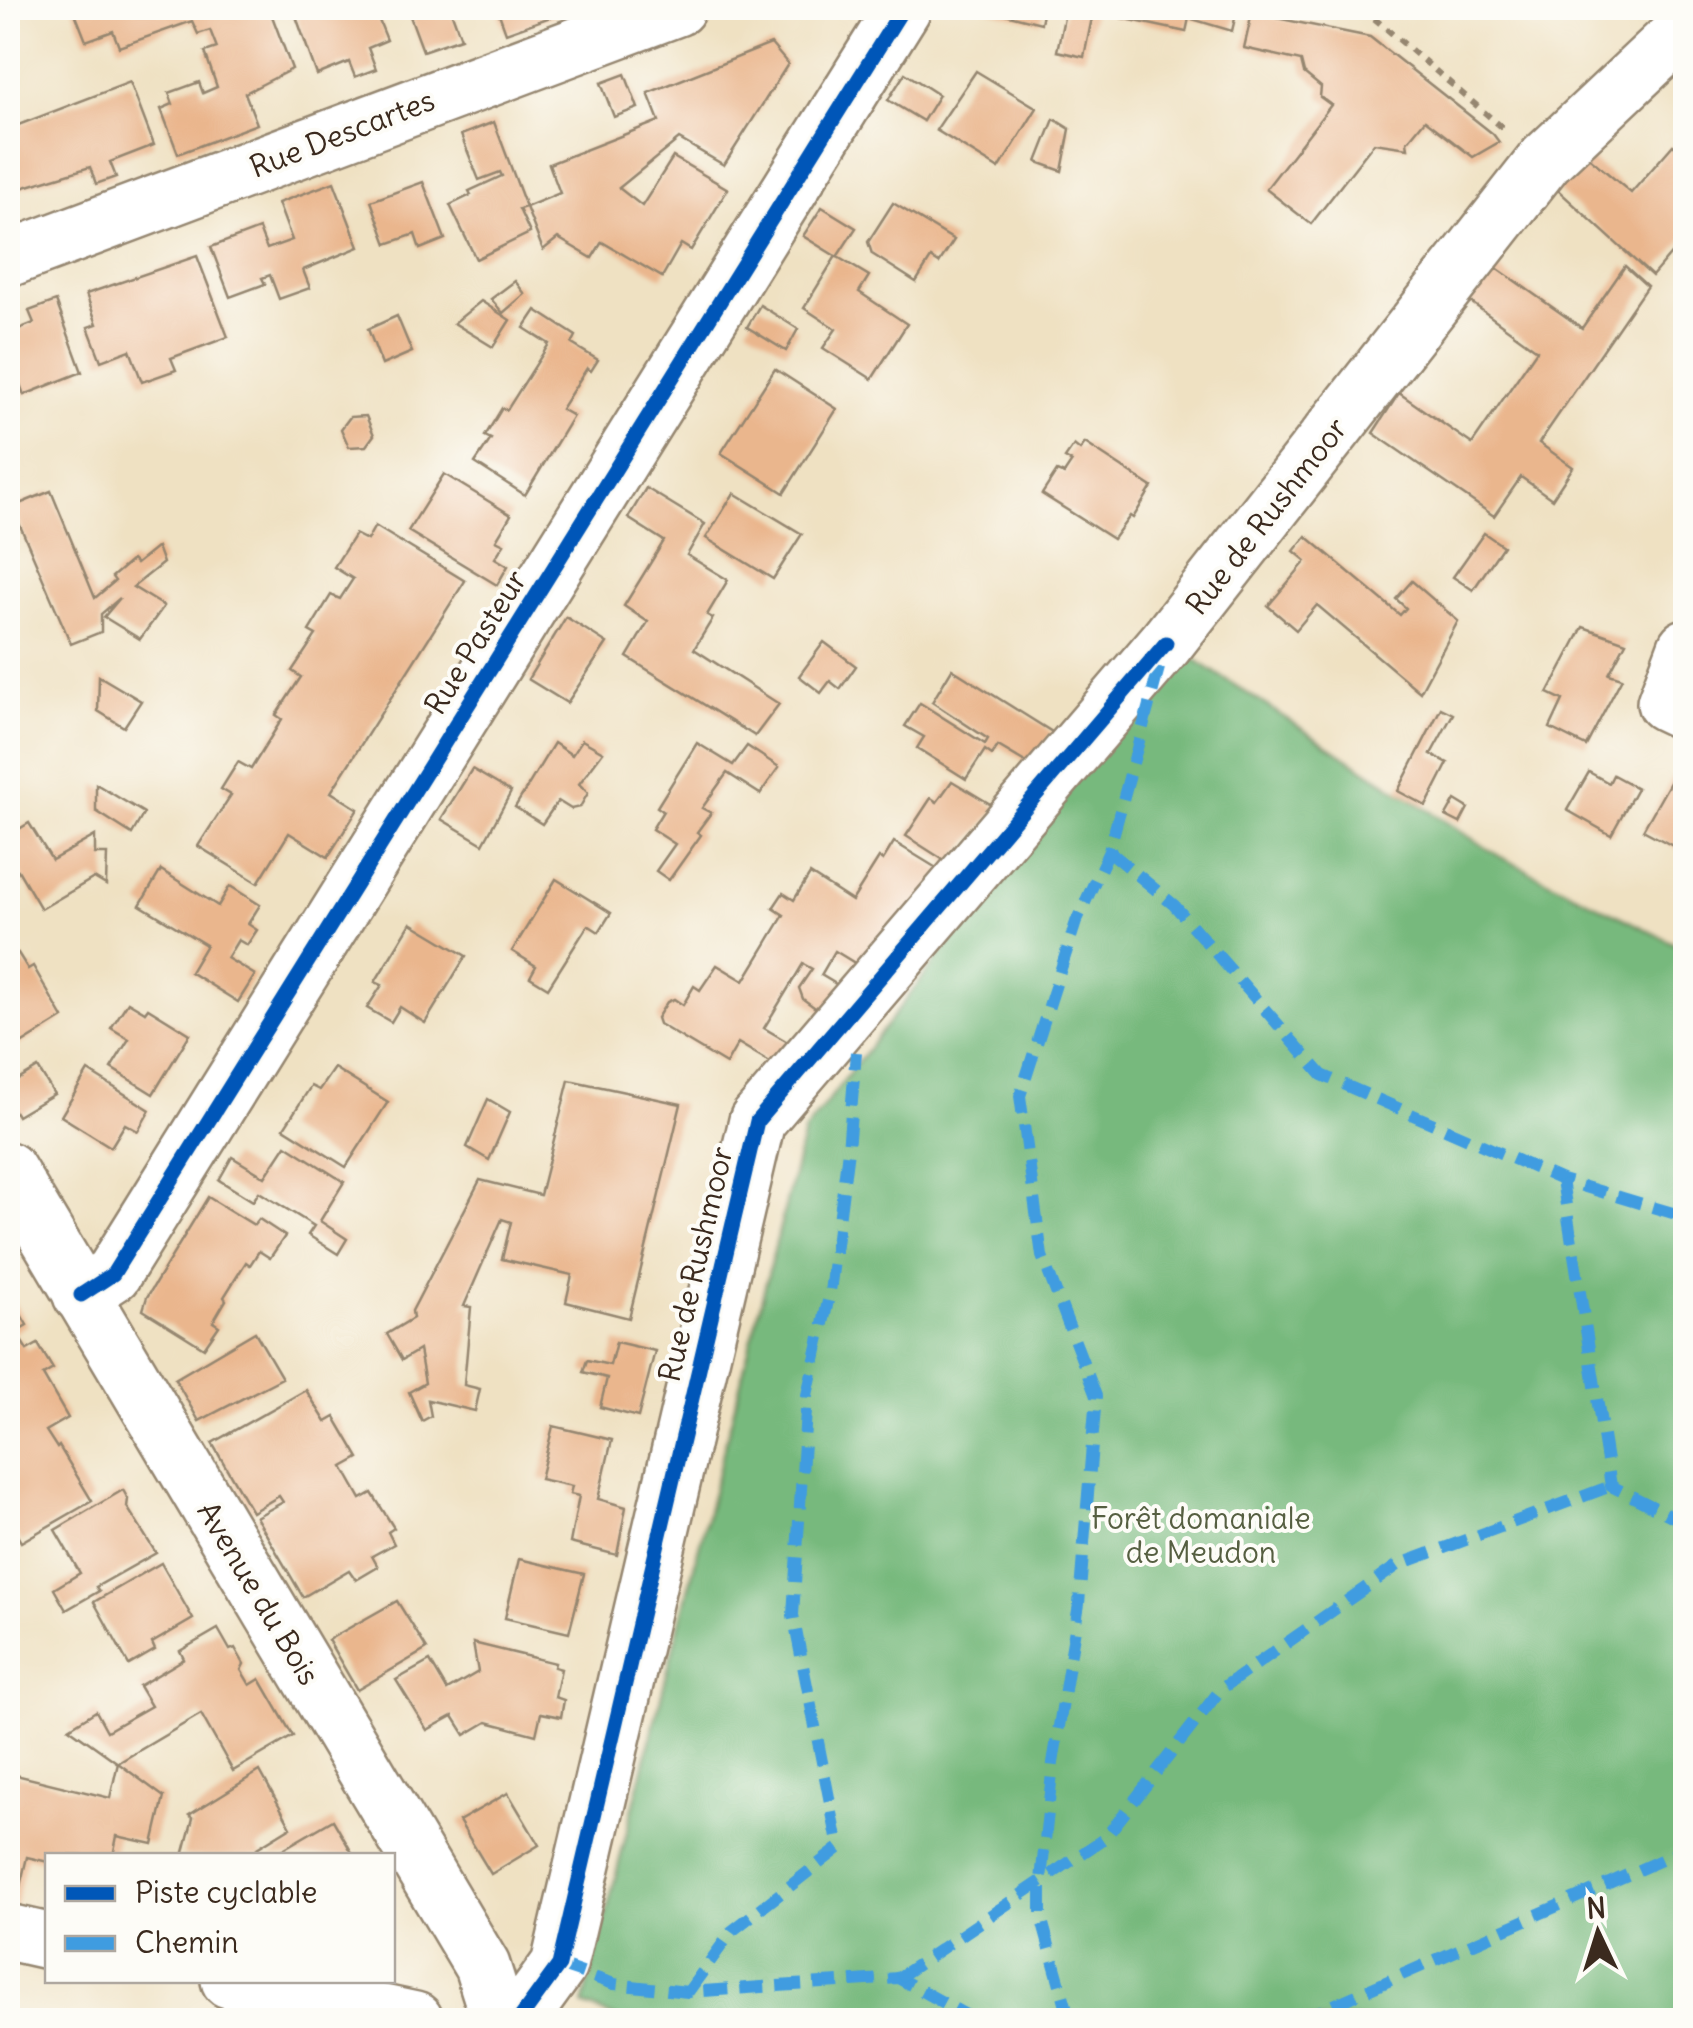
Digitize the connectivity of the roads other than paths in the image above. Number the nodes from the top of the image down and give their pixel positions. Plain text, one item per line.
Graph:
1 (677, 8) edge
2 (903, 8) edge
3 (1686, 26) edge
4 (8, 259) edge
5 (1686, 647) edge
6 (1675, 708) edge
7 (8, 1170) edge
8 (81, 1295) junction
9 (8, 1932) edge
10 (45, 1940) edge
11 (244, 1983) edge
12 (415, 2020) edge
13 (499, 2020) edge
14 (519, 2020) edge

1 - 4 street, Rue Descartes
2 - 8 street, Rue Pasteur
3 - 14 street, Rue de Rushmoor
5 - 6 street
7 - 8 street, Avenue du Bois
8 - 13 street, Avenue du Bois
9 - 10 street
11 - 12 street

